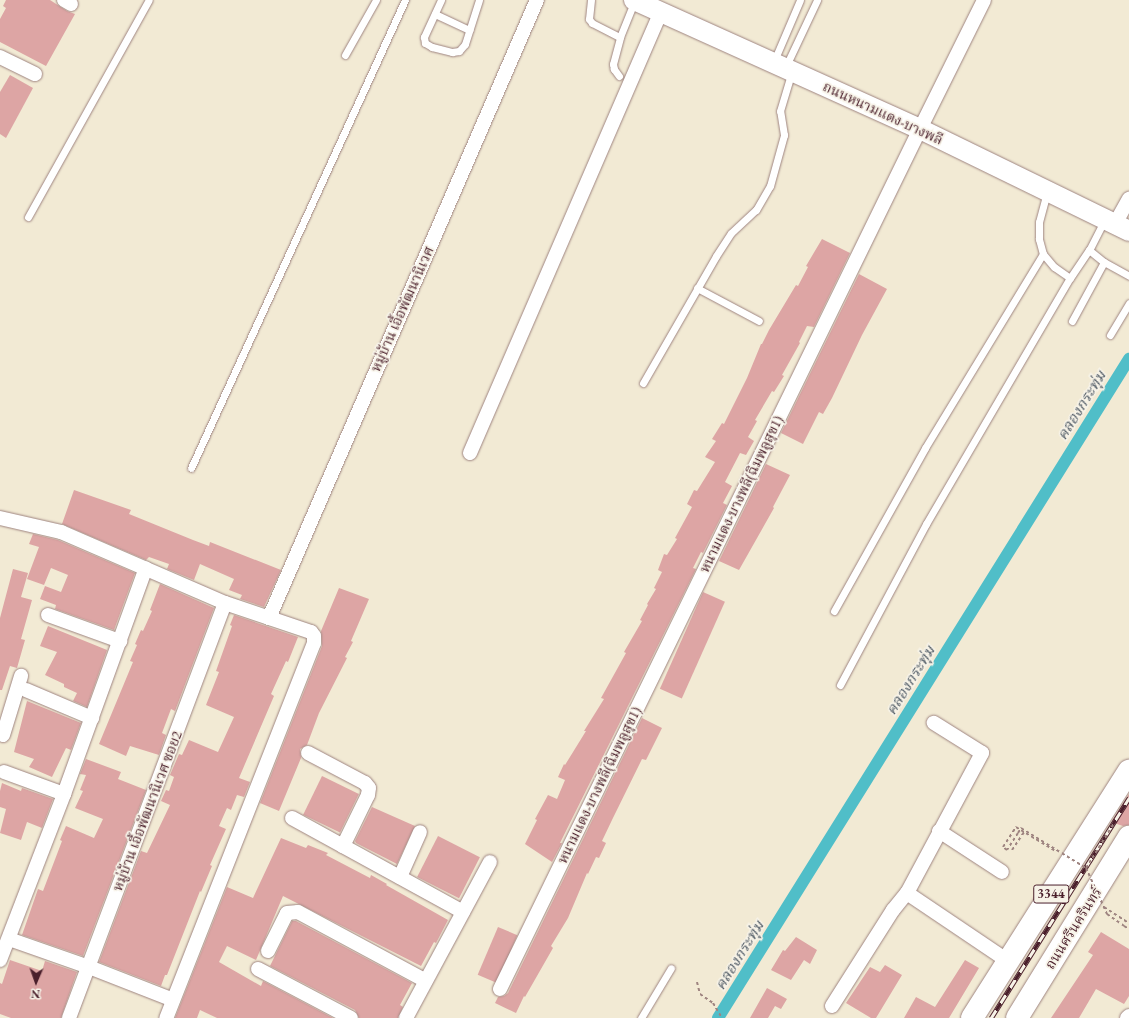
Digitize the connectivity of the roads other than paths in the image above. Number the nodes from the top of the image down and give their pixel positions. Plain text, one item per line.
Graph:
1 (149, 0) edge
2 (376, 0) edge
3 (405, 0) edge
4 (441, 0) edge
5 (479, 0) edge
6 (537, 0) edge
7 (591, 0) edge
8 (800, 0) edge
9 (817, 0) edge
10 (984, 0) edge
11 (648, 4) edge
12 (434, 14) junction
13 (470, 30) junction
14 (620, 37) junction
15 (345, 55) dead end
16 (0, 57) edge
17 (783, 67) junction
18 (35, 74) dead end
19 (619, 76) dead end
20 (920, 129) junction
21 (1048, 191) junction
22 (1129, 198) edge
23 (28, 217) dead end
24 (1116, 224) edge
25 (1089, 250) junction
26 (1043, 254) junction
27 (1104, 262) junction
28 (1129, 276) edge
29 (1070, 278) junction
30 (697, 288) junction
31 (1129, 303) edge
32 (759, 321) dead end
33 (1072, 321) dead end
34 (1110, 335) dead end
35 (643, 383) dead end
36 (470, 453) dead end
37 (191, 468) dead end
38 (0, 518) edge
39 (146, 568) junction
40 (225, 603) junction
41 (834, 611) dead end
42 (48, 615) dead end
43 (269, 618) junction
44 (120, 641) junction
45 (21, 676) dead end
46 (840, 685) dead end
47 (26, 690) dead end
48 (92, 718) junction
49 (934, 723) dead end
50 (1, 738) edge
51 (308, 753) dead end
52 (1129, 771) edge
53 (4, 772) dead end
54 (64, 794) junction
55 (292, 818) dead end
56 (1121, 830) edge
57 (939, 831) junction
58 (420, 832) dead end
59 (343, 846) junction
60 (490, 862) dead end
61 (1002, 872) dead end
62 (400, 877) junction
63 (907, 893) junction
64 (463, 912) junction
65 (9, 939) junction
66 (268, 951) dead end
67 (0, 960) edge
68 (1008, 961) junction
69 (89, 967) junction
70 (671, 968) dead end
71 (258, 969) dead end
72 (426, 981) junction
73 (500, 989) dead end
74 (172, 1000) junction
75 (832, 1006) dead end
76 (69, 1018) edge
77 (166, 1018) edge
78 (351, 1018) edge
79 (406, 1018) edge
80 (642, 1018) edge
81 (972, 1018) edge
82 (1017, 1018) edge

1 - 23 lane
2 - 15 lane
3 - 37 lane
4 - 12 lane
5 - 13 lane
6 - 43 street, หมู่บ้าน เอื้อพัฒนานิเวศ
7 - 14 lane
8 - 17 lane
9 - 17 lane
10 - 20 street, หนามแดง-บางพลี(ฉิมพลูสุข1)
11 - 14 lane
11 - 17 main road, ถนนหนามแดง-บางพลี
11 - 36 street
12 - 13 lane
12 - 13 lane
14 - 19 lane
16 - 18 street
17 - 20 main road, ถนนหนามแดง-บางพลี
17 - 30 lane
20 - 21 main road, ถนนหนามแดง-บางพลี
20 - 73 street, หนามแดง-บางพลี(ฉิมพลูสุข1)
21 - 24 main road, ถนนหนามแดง-บางพลี
21 - 26 lane
22 - 24 street
24 - 25 lane
25 - 27 lane
25 - 29 lane
26 - 29 lane
26 - 41 lane
27 - 28 lane
27 - 33 lane
29 - 46 lane
30 - 32 lane
30 - 35 lane
31 - 34 lane
38 - 39 street
39 - 40 street
39 - 44 street
40 - 43 street
40 - 69 street, หมู่บ้าน เอื้อพัฒนานิเวศ ซอย2
42 - 44 street
43 - 74 street
44 - 48 street
45 - 50 street
47 - 48 street
48 - 54 street
49 - 57 street
51 - 59 street
52 - 68 main road, 3344
53 - 54 street
54 - 65 street
55 - 59 street
56 - 82 main road, ถนนศรีนครินทร์ / 3344
57 - 61 street
57 - 63 street
58 - 62 street
59 - 62 street
60 - 64 street
62 - 64 street
63 - 68 street
63 - 75 street
64 - 72 street
65 - 67 street
65 - 69 street
66 - 72 street
68 - 81 main road, 3344
69 - 74 street
69 - 76 street, หมู่บ้าน เอื้อพัฒนานิเวศ ซอย2
70 - 80 lane
71 - 78 street
72 - 79 street
74 - 77 street

